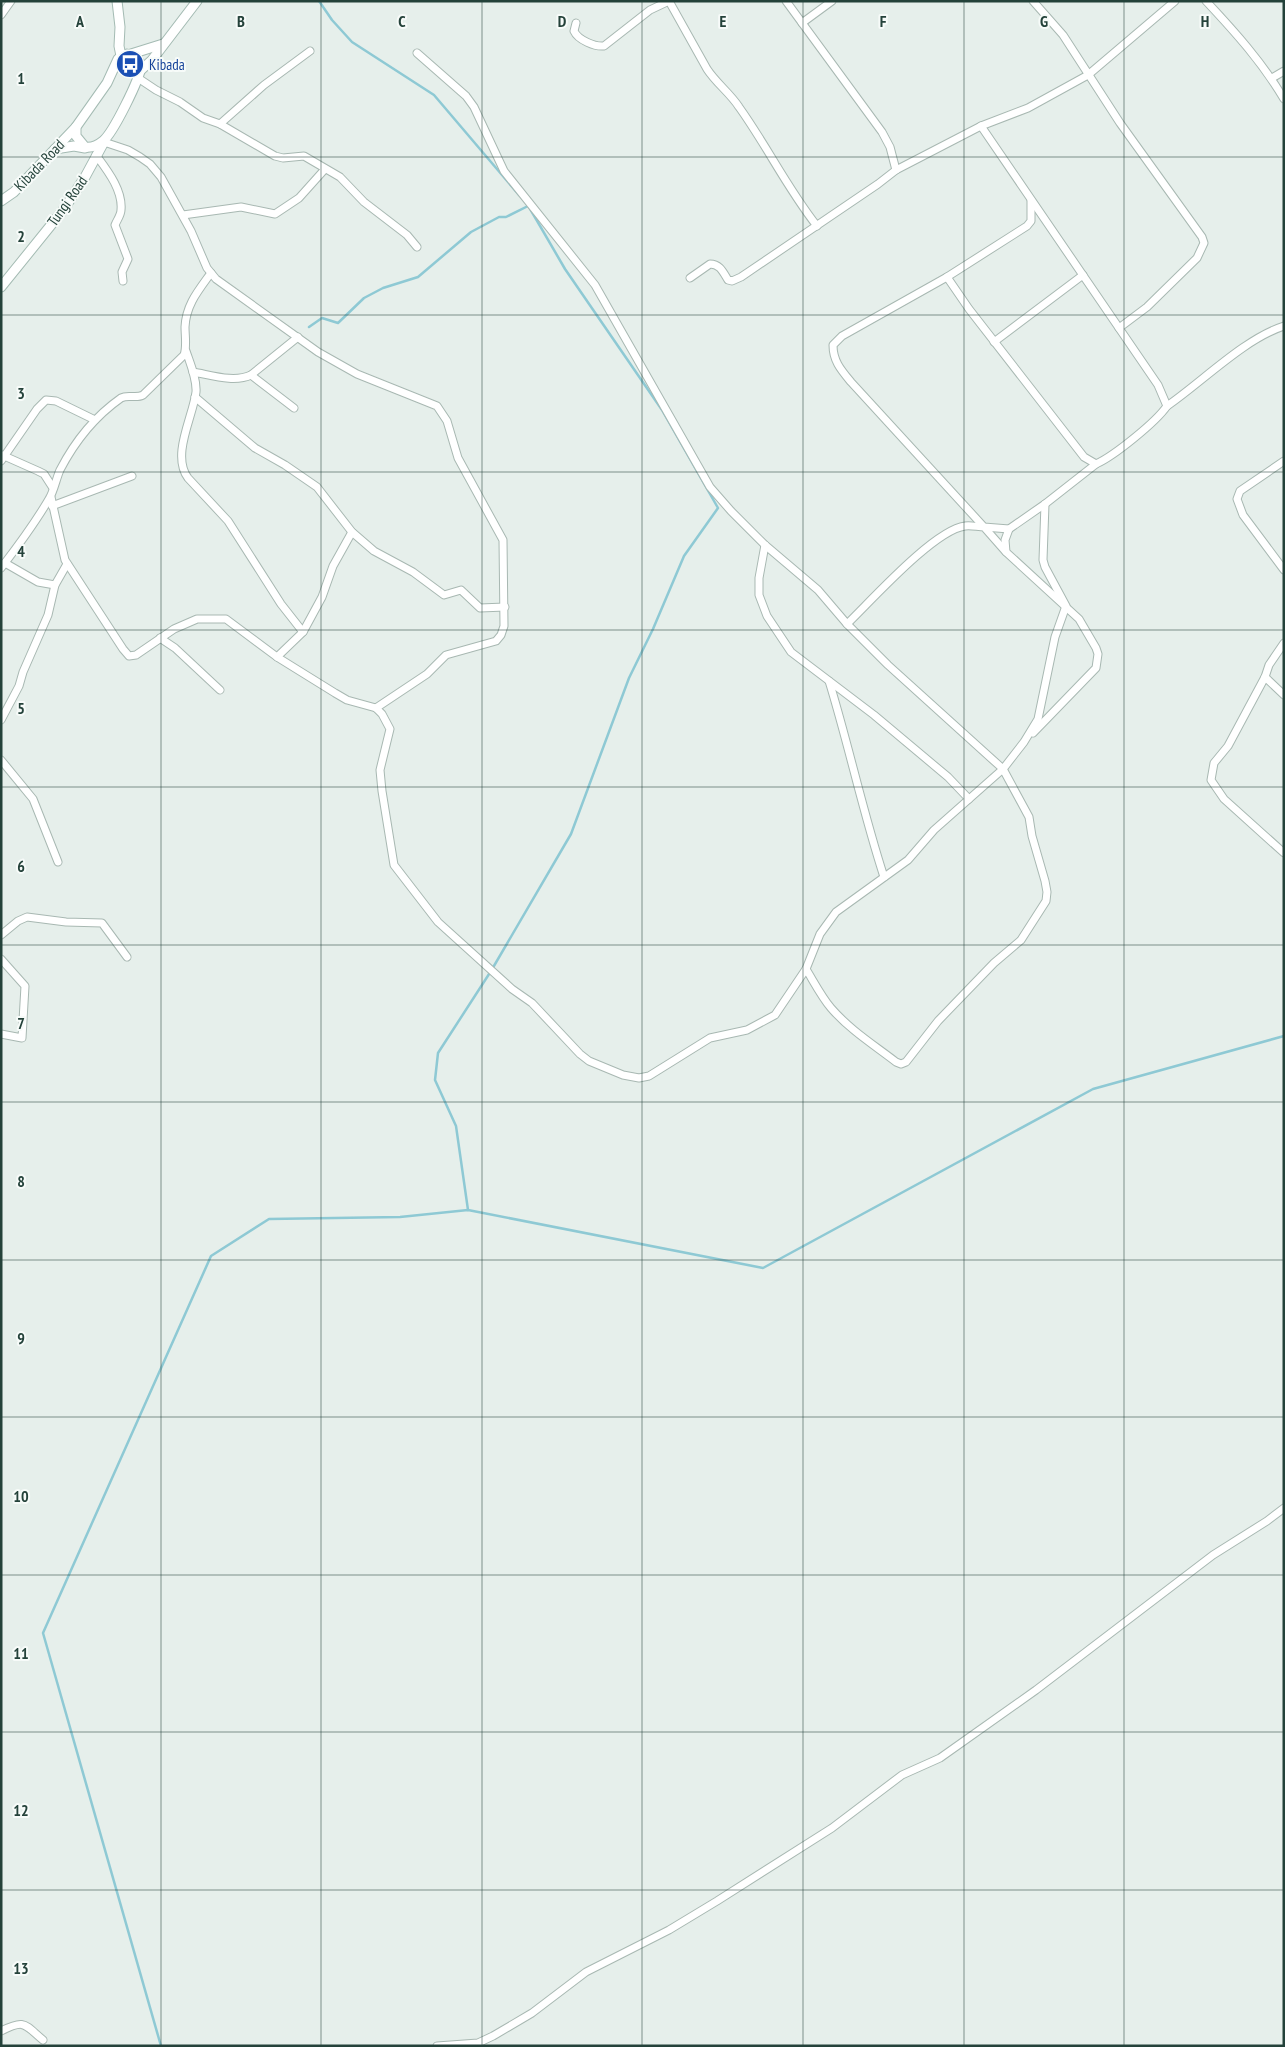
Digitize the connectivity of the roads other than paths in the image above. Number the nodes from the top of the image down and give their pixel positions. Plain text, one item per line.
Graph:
1 (10, 1) edge
2 (117, 1) edge
3 (198, 1) edge
4 (669, 1) edge
5 (786, 1) edge
6 (832, 1) edge
7 (1033, 1) edge
8 (1175, 1) edge
9 (1206, 1) edge
10 (191, 5) edge
11 (1, 15) edge
12 (576, 23) dead end
13 (802, 23) junction
14 (164, 44) junction
15 (310, 51) dead end
16 (417, 53) dead end
17 (131, 54) junction
18 (121, 56) junction
19 (1284, 70) edge
20 (140, 74) junction
21 (1088, 75) junction
22 (1272, 78) junction
23 (1284, 99) edge
24 (220, 124) junction
25 (981, 126) junction
26 (76, 127) junction
27 (104, 141) junction
28 (84, 147) junction
29 (54, 149) junction
30 (94, 158) junction
31 (325, 169) junction
32 (896, 170) junction
33 (1, 201) edge
34 (1031, 201) junction
35 (183, 216) junction
36 (817, 226) junction
37 (417, 247) dead end
38 (211, 273) junction
39 (1083, 275) junction
40 (947, 277) junction
41 (690, 278) dead end
42 (123, 281) dead end
43 (1, 287) edge
44 (1284, 326) edge
45 (1119, 328) junction
46 (298, 338) junction
47 (994, 342) junction
48 (186, 350) junction
49 (193, 372) junction
50 (251, 375) junction
51 (195, 397) junction
52 (1167, 406) junction
53 (294, 408) dead end
54 (95, 420) junction
55 (2, 457) edge
56 (1284, 460) edge
57 (1096, 464) junction
58 (132, 476) dead end
59 (53, 488) junction
60 (51, 496) junction
61 (1045, 504) junction
62 (52, 506) junction
63 (984, 527) junction
64 (1009, 529) junction
65 (352, 532) junction
66 (766, 545) junction
67 (1006, 552) junction
68 (67, 564) junction
69 (3, 566) edge
70 (1284, 570) edge
71 (55, 585) junction
72 (1066, 606) junction
73 (505, 607) junction
74 (846, 624) junction
75 (303, 632) junction
76 (160, 638) junction
77 (1284, 643) edge
78 (277, 657) junction
79 (1265, 677) junction
80 (829, 681) junction
81 (220, 690) dead end
82 (1284, 695) edge
83 (376, 708) junction
84 (1, 720) edge
85 (1024, 742) junction
86 (1, 760) edge
87 (1003, 769) junction
88 (969, 799) junction
89 (1284, 853) edge
90 (58, 862) dead end
91 (884, 878) junction
92 (1, 936) edge
93 (127, 957) dead end
94 (1, 959) edge
95 (806, 969) junction
96 (1, 1034) edge
97 (1284, 1508) edge
98 (1, 2031) edge
99 (43, 2040) dead end
100 (438, 2046) edge

1 - 11 street
2 - 18 main road
3 - 10 main road, Tungi Road
4 - 12 street
4 - 36 street
5 - 13 street
6 - 13 street
7 - 21 street
8 - 21 street
9 - 22 street
10 - 14 main road, Tungi Road
13 - 32 street
14 - 17 main road
14 - 20 main road, Tungi Road
15 - 24 street
16 - 66 street
17 - 18 main road
17 - 20 main road
18 - 26 main road, Kibada Road
19 - 22 street
20 - 24 street
20 - 27 main road, Tungi Road
21 - 25 street
21 - 45 street
22 - 23 street
24 - 31 street
25 - 32 street
25 - 34 street
26 - 28 main road, Tungi Road
26 - 29 main road, Kibada Road
27 - 28 main road
27 - 30 main road, Tungi Road
27 - 35 street
28 - 29 main road
28 - 30 main road, Tungi Road
29 - 33 main road, Kibada Road
30 - 42 street
30 - 43 main road, Tungi Road
31 - 35 street
31 - 37 street
32 - 36 street
34 - 39 street
34 - 40 street
35 - 38 street
36 - 41 street
38 - 46 street
38 - 48 street
39 - 45 street
39 - 47 street
40 - 47 street
40 - 63 street
44 - 52 street
45 - 52 street
46 - 50 street
46 - 73 street
47 - 57 street
48 - 49 street
48 - 54 street
49 - 50 street
49 - 51 street
50 - 53 street
51 - 65 street
51 - 75 street
52 - 57 street
54 - 55 street
54 - 59 street
55 - 59 street
56 - 70 street
57 - 61 street
58 - 62 street
59 - 60 street
60 - 62 street
60 - 69 street
61 - 64 street
61 - 72 street
62 - 68 street
63 - 64 street
63 - 67 street
63 - 74 street
64 - 67 street
65 - 73 street
65 - 75 street
66 - 74 street
66 - 80 street
67 - 72 street
68 - 71 street
68 - 76 street
69 - 71 street
71 - 84 street
72 - 85 street
72 - 85 street
73 - 83 street
74 - 87 street
75 - 78 street
76 - 78 street
76 - 81 street
77 - 79 street
78 - 83 street
79 - 82 street
79 - 89 street
80 - 88 street
80 - 91 street
83 - 95 street
85 - 87 street
86 - 90 street
87 - 88 street
87 - 95 street
88 - 91 street
91 - 95 street
92 - 93 street
94 - 96 street
97 - 100 street
98 - 99 street

